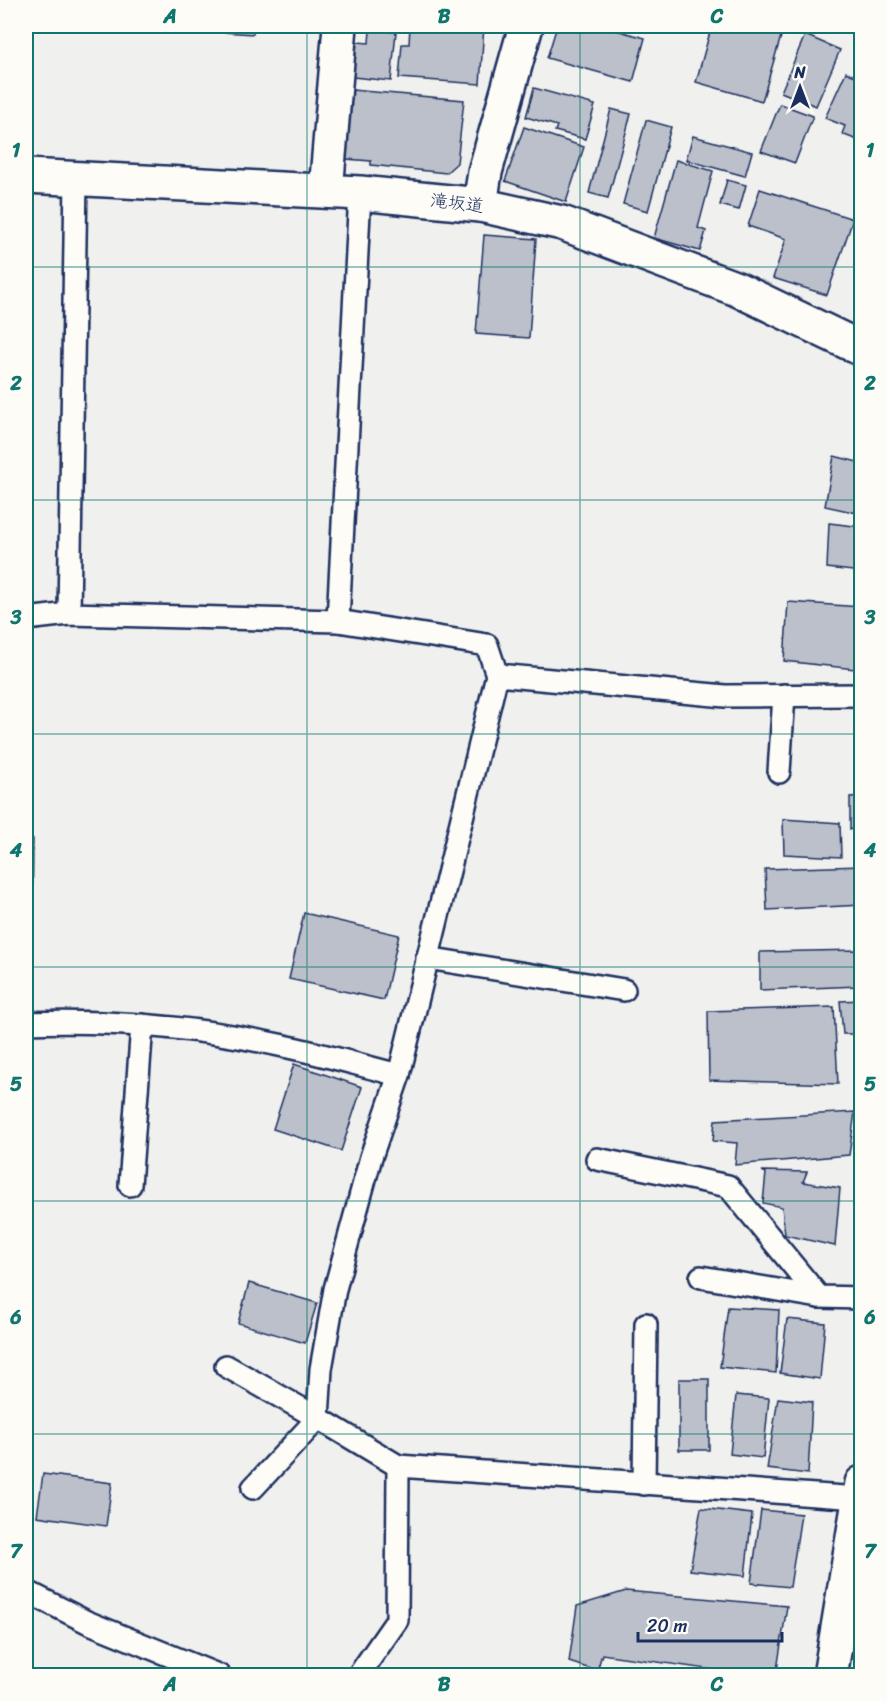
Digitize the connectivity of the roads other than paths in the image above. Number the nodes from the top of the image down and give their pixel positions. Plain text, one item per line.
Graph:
1 (340, 26) edge
2 (526, 26) edge
3 (26, 176) edge
4 (76, 179) junction
5 (326, 191) junction
6 (360, 193) junction
7 (480, 205) junction
8 (861, 349) edge
9 (69, 614) junction
10 (26, 619) edge
11 (338, 621) junction
12 (497, 675) junction
13 (784, 695) junction
14 (861, 695) edge
15 (779, 772) dead end
16 (427, 958) junction
17 (624, 990) dead end
18 (26, 1023) edge
19 (142, 1025) junction
20 (399, 1075) junction
21 (597, 1160) dead end
22 (130, 1185) dead end
23 (701, 1277) dead end
24 (819, 1297) junction
25 (861, 1298) edge
26 (646, 1324) dead end
27 (226, 1366) dead end
28 (318, 1419) junction
29 (398, 1466) junction
30 (644, 1484) junction
31 (253, 1488) dead end
32 (860, 1490) edge
33 (26, 1591) edge
34 (852, 1601) edge
35 (220, 1676) edge
36 (358, 1676) edge
37 (830, 1676) edge

1 - 5 street
2 - 7 street
3 - 4 street, 滝坂道
4 - 5 street, 滝坂道
4 - 9 lane
5 - 6 street, 滝坂道
6 - 7 street, 滝坂道
6 - 11 lane
7 - 8 street, 滝坂道
9 - 10 lane
9 - 11 lane
11 - 12 lane
12 - 13 lane
12 - 16 lane
13 - 14 lane
13 - 15 lane
16 - 17 lane
16 - 20 lane
18 - 19 lane
19 - 20 lane
19 - 22 lane
20 - 28 lane
21 - 24 lane
23 - 24 lane
24 - 25 lane
26 - 30 lane
27 - 28 lane
28 - 29 lane
28 - 31 lane
29 - 30 lane
29 - 36 lane
30 - 32 lane
32 - 34 street
33 - 35 lane
34 - 37 street

